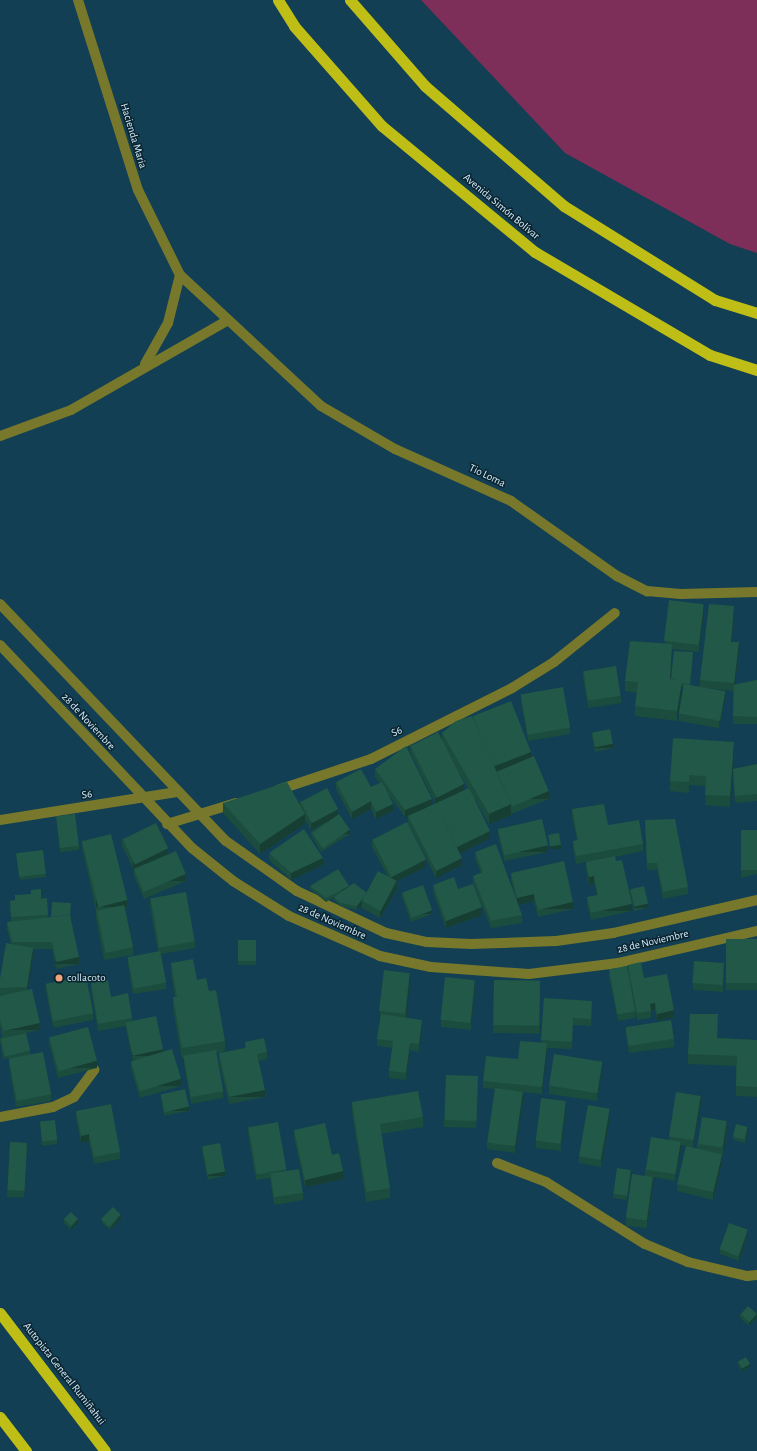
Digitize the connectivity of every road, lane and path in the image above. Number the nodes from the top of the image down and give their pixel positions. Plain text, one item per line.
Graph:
1 (78, 0) edge
2 (278, 0) edge
3 (350, 0) edge
4 (180, 275) junction
5 (757, 313) edge
6 (228, 320) junction
7 (144, 366) junction
8 (757, 370) edge
9 (0, 436) edge
10 (757, 592) edge
11 (0, 604) edge
12 (615, 613) dead end
13 (0, 645) edge
14 (177, 792) junction
15 (266, 794) edge
16 (144, 798) junction
17 (251, 799) edge
18 (198, 815) junction
19 (0, 820) edge
20 (167, 824) junction
21 (757, 900) edge
22 (757, 931) edge
23 (94, 1070) edge
24 (0, 1117) edge
25 (497, 1164) dead end
26 (757, 1275) edge
27 (0, 1313) edge
28 (0, 1417) edge
29 (26, 1451) edge
30 (105, 1451) edge

1 - 4 street, Hacienda Maria
2 - 8 highway, Avenida Simón Bolívar
3 - 5 highway
4 - 6 street, Hacienda Maria
4 - 7 street
6 - 7 street
6 - 10 street, Tio Loma
7 - 9 street
11 - 14 street
12 - 15 street, S6
13 - 16 street, 28 de Noviembre
14 - 16 street, S6
14 - 18 street
16 - 19 street, S6
16 - 20 street, 28 de Noviembre
17 - 18 street
18 - 20 street
18 - 21 street
20 - 22 street, 28 de Noviembre
23 - 24 street
25 - 26 street
27 - 30 highway, Autopista General Rumiñahui
28 - 29 highway

